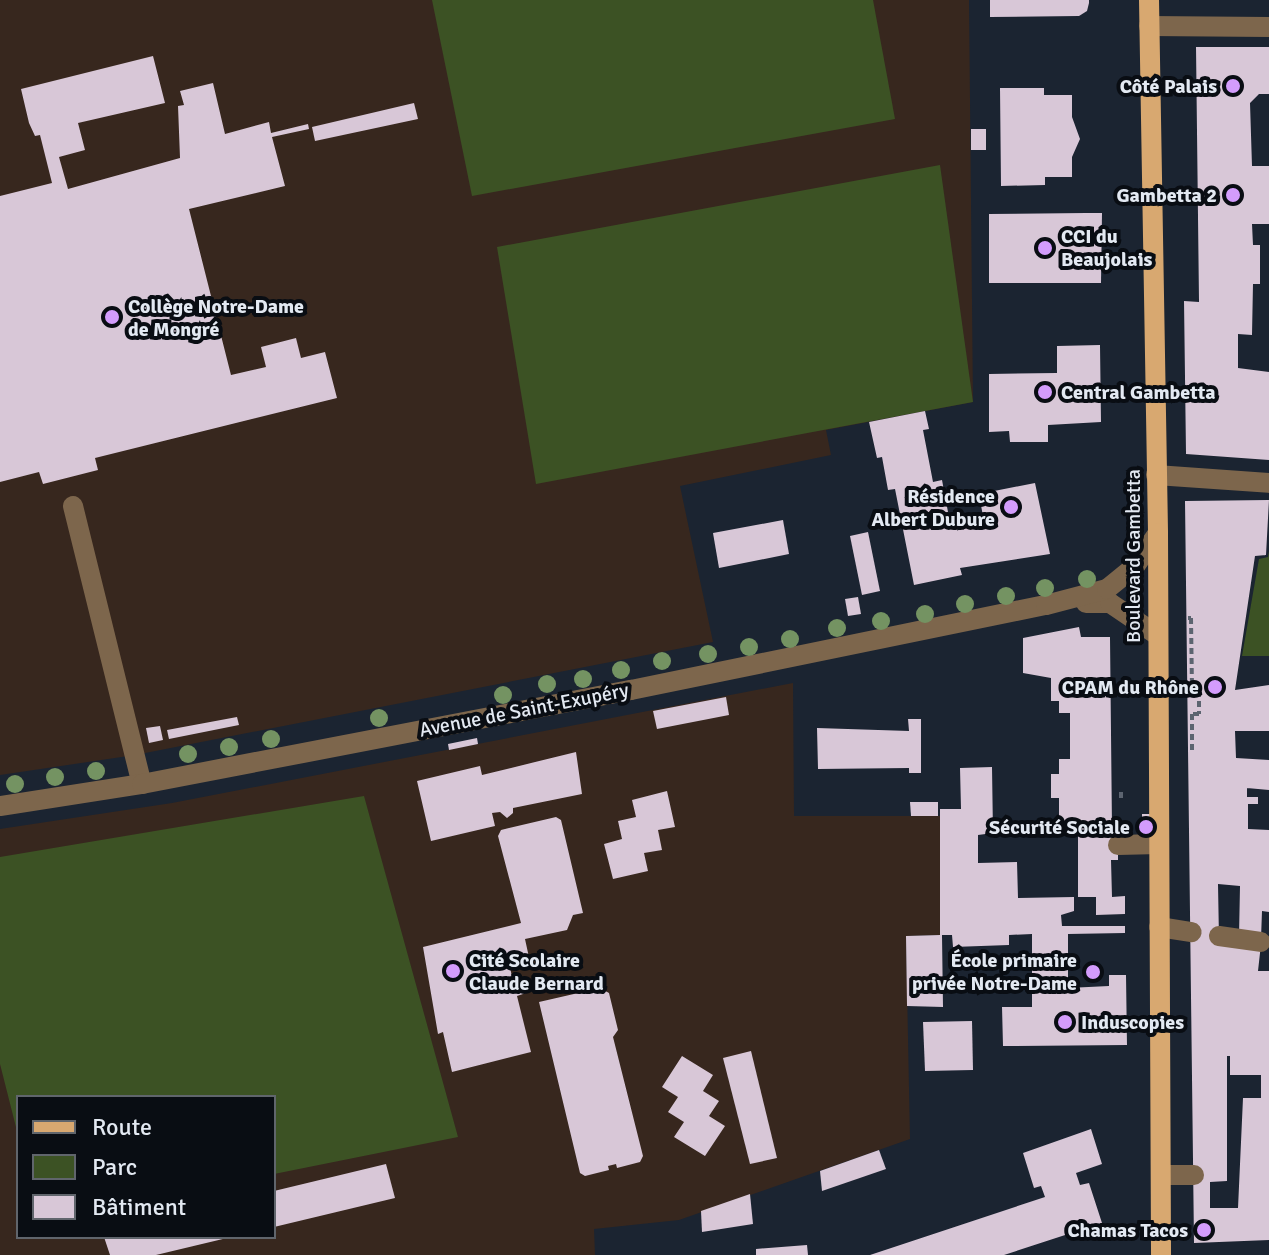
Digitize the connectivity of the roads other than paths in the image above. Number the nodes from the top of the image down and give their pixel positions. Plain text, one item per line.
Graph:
1 (1149, 0) edge
2 (1149, 26) junction
3 (1269, 27) edge
4 (1156, 475) junction
5 (1269, 483) edge
6 (73, 506) dead end
7 (1158, 533) junction
8 (1046, 605) junction
9 (1157, 635) junction
10 (142, 784) junction
11 (0, 806) edge
12 (1159, 844) junction
13 (1118, 845) dead end
14 (1159, 927) junction
15 (1192, 932) dead end
16 (1219, 936) dead end
17 (1261, 942) dead end
18 (1161, 1175) junction
19 (1194, 1175) dead end
20 (1161, 1255) edge

1 - 2 main road, Boulevard Gambetta
2 - 3 street
2 - 4 main road, Boulevard Gambetta
4 - 5 street
4 - 7 main road, Boulevard Gambetta
6 - 10 street
7 - 8 street, Avenue de Saint-Exupéry
7 - 9 main road, Boulevard Gambetta
8 - 9 street, Avenue de Saint-Exupéry
8 - 10 street, Avenue de Saint-Exupéry
9 - 12 main road, Boulevard Gambetta
10 - 11 street, Avenue de Saint-Exupéry
12 - 13 street
12 - 14 main road, Boulevard Gambetta
14 - 15 street
14 - 18 main road, Boulevard Gambetta
16 - 17 street
18 - 19 street
18 - 20 main road, Boulevard Gambetta

